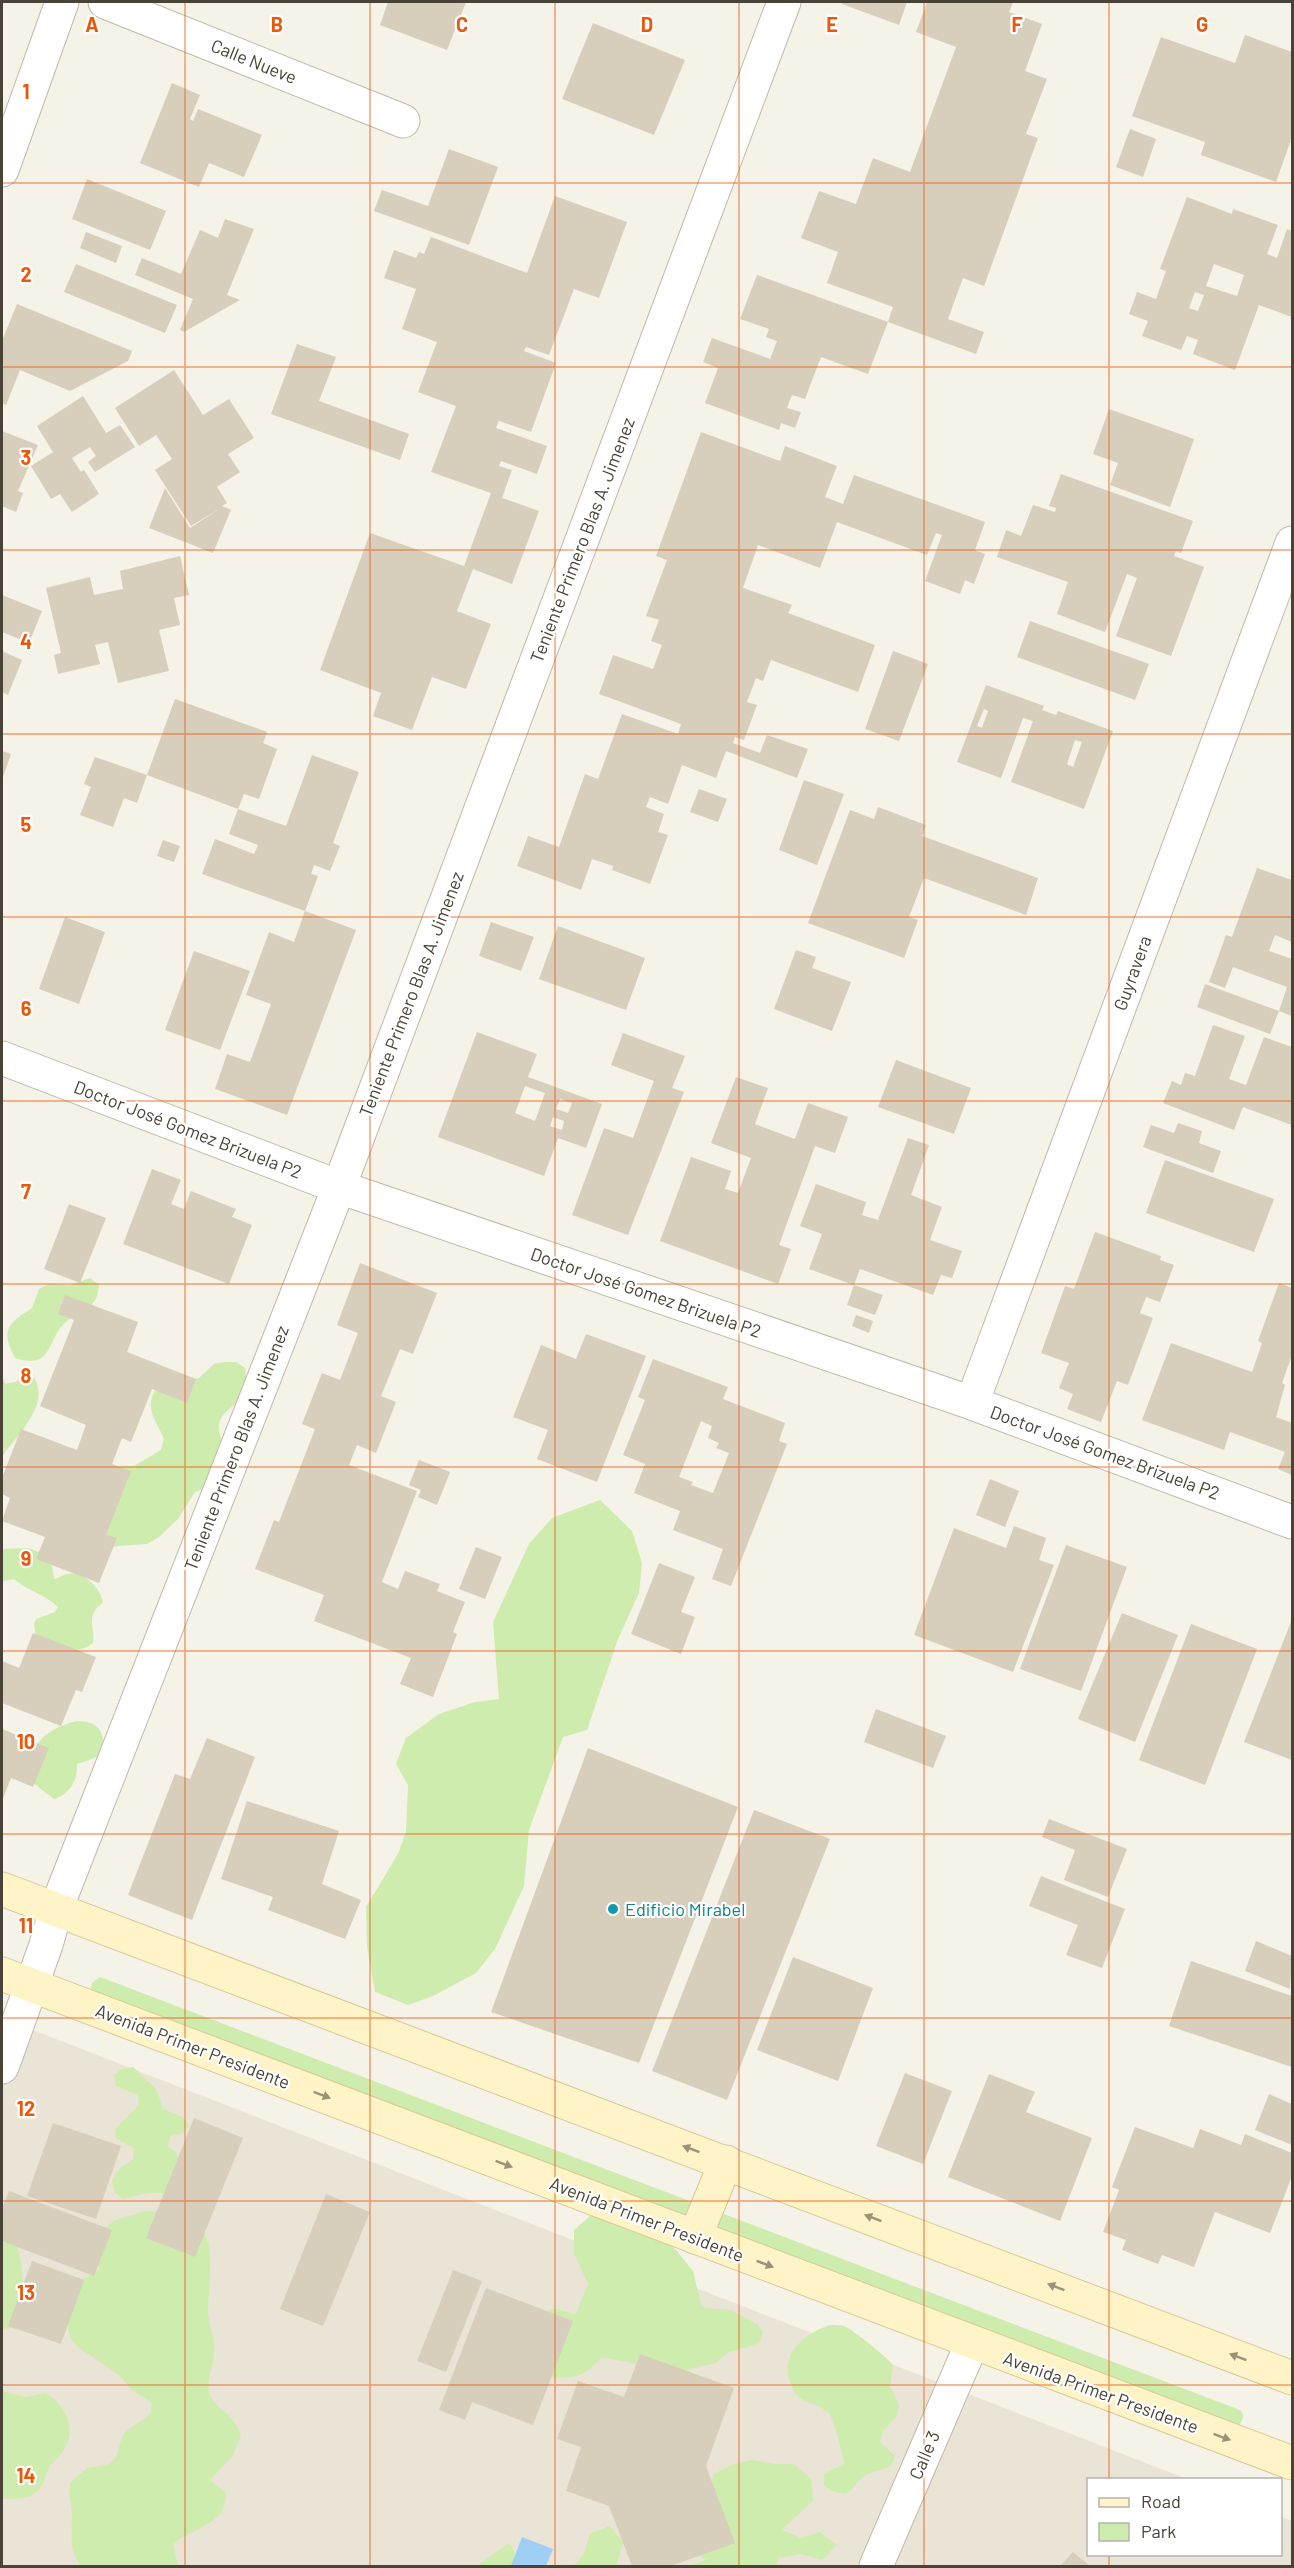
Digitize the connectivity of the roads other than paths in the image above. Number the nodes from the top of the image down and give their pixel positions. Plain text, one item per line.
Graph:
1 (62, 2) edge
2 (105, 2) edge
3 (784, 2) edge
4 (403, 121) dead end
5 (2, 170) edge
6 (1293, 543) edge
7 (2, 1058) edge
8 (339, 1187) junction
9 (972, 1402) junction
10 (1293, 1522) edge
11 (2, 1889) edge
12 (56, 1909) junction
13 (16, 1979) edge
14 (2, 2067) edge
15 (726, 2162) junction
16 (695, 2237) junction
17 (972, 2343) junction
18 (1293, 2378) edge
19 (1293, 2463) edge
20 (876, 2566) edge

1 - 5 street
2 - 4 street, Calle Nueve
3 - 8 street, Teniente Primero Blas A. Jimenez
6 - 9 street, Guyravera
7 - 8 street, Doctor José Gomez Brizuela P2
8 - 9 street, Doctor José Gomez Brizuela P2
8 - 12 street, Teniente Primero Blas A. Jimenez
9 - 10 street, Doctor José Gomez Brizuela P2
11 - 12 main road
12 - 13 street, Teniente Primero Blas A. Jimenez
15 -> 12 main road
13 - 14 street, Teniente Primero Blas A. Jimenez
13 -> 16 main road, Avenida Primer Presidente
15 - 16 main road
18 -> 15 main road
16 -> 17 main road, Avenida Primer Presidente
17 -> 19 main road, Avenida Primer Presidente
17 - 20 street, Calle 3

